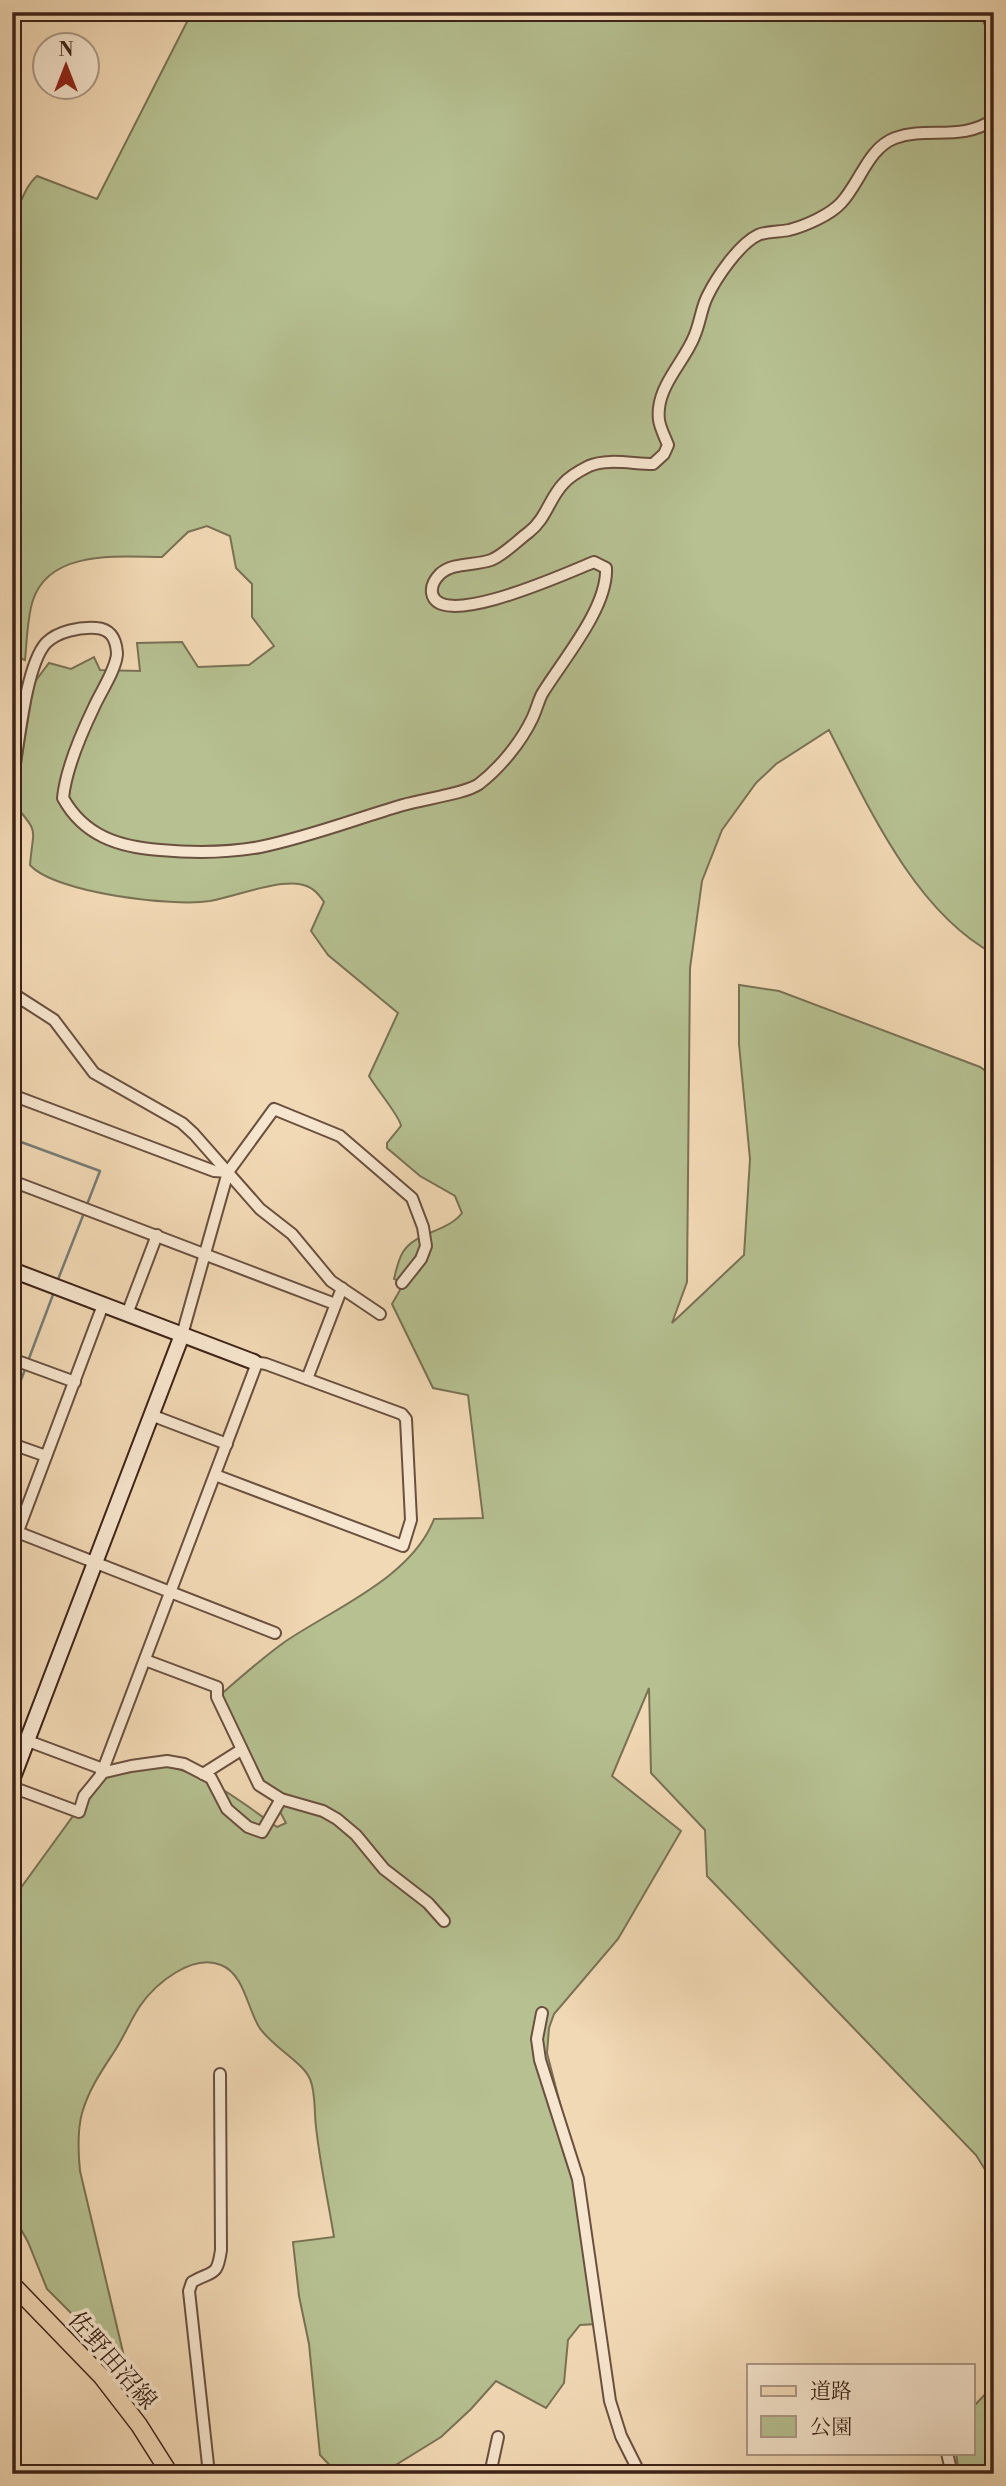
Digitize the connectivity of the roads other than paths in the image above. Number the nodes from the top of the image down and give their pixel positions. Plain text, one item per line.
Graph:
1 (986, 12) edge
2 (994, 31) edge
3 (994, 119) edge
4 (12, 783) edge
5 (12, 993) edge
6 (12, 1095) edge
7 (228, 1172) junction
8 (12, 1181) edge
9 (157, 1236) junction
10 (205, 1254) junction
11 (12, 1270) edge
12 (402, 1283) dead end
13 (342, 1288) junction
14 (335, 1304) junction
15 (103, 1305) junction
16 (127, 1314) junction
17 (380, 1314) dead end
18 (181, 1335) junction
19 (12, 1359) edge
20 (256, 1362) junction
21 (307, 1379) junction
22 (75, 1382) junction
23 (151, 1415) junction
24 (12, 1444) edge
25 (227, 1444) junction
26 (46, 1456) junction
27 (215, 1475) junction
28 (15, 1531) edge
29 (12, 1547) edge
30 (96, 1562) junction
31 (172, 1591) junction
32 (275, 1633) dead end
33 (145, 1660) junction
34 (28, 1741) junction
35 (241, 1750) junction
36 (102, 1771) junction
37 (203, 1774) junction
38 (12, 1780) edge
39 (12, 1787) edge
40 (281, 1799) junction
41 (444, 1921) dead end
42 (542, 2013) dead end
43 (220, 2074) dead end
44 (12, 2284) edge
45 (498, 2437) dead end
46 (947, 2454) edge
47 (170, 2474) edge
48 (209, 2474) edge
49 (453, 2474) edge
50 (462, 2474) edge
51 (490, 2474) edge
52 (640, 2474) edge
53 (952, 2474) edge

1 - 2 street
3 - 4 street
5 - 7 street
6 - 7 street
7 - 10 street
7 - 12 street
7 - 13 street
8 - 9 street
9 - 10 street
9 - 16 street
10 - 14 street
10 - 18 street
11 - 15 street
13 - 14 street
13 - 17 street
14 - 21 street
15 - 16 street
15 - 22 street
16 - 18 street
18 - 20 street
18 - 23 street
19 - 22 street
20 - 21 street
20 - 25 street
21 - 27 street
22 - 26 street
23 - 25 street
23 - 30 street
24 - 26 street
25 - 27 street
26 - 28 street
27 - 31 street
28 - 29 street
28 - 30 street
30 - 31 street
30 - 34 street
31 - 32 street
31 - 33 street
33 - 35 street
33 - 36 street
34 - 36 street
34 - 38 street
35 - 37 street
35 - 40 street
36 - 37 street
36 - 39 street
37 - 40 street
40 - 41 street
42 - 52 street
43 - 48 street
44 - 47 main road, 佐野田沼線
45 - 51 street
46 - 53 street
49 - 50 street

